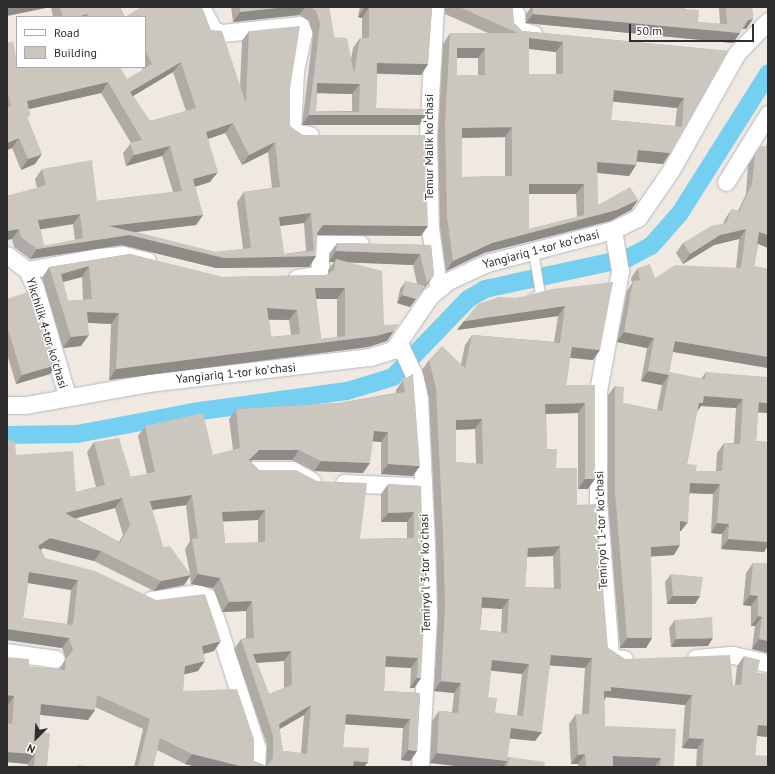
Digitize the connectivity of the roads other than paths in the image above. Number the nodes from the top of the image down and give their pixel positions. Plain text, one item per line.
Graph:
1 (201, 7) edge
2 (435, 7) edge
3 (507, 7) edge
4 (768, 21) edge
5 (549, 36) edge
6 (714, 51) edge
7 (737, 54) junction
8 (768, 114) edge
9 (329, 135) edge
10 (726, 182) dead end
11 (614, 236) junction
12 (377, 245) edge
13 (7, 255) edge
14 (534, 258) junction
15 (162, 265) edge
16 (27, 270) junction
17 (282, 279) edge
18 (438, 286) junction
19 (524, 300) edge
20 (400, 346) junction
21 (67, 396) junction
22 (7, 406) edge
23 (252, 470) edge
24 (422, 486) junction
25 (134, 593) edge
26 (7, 652) edge
27 (56, 658) dead end
28 (642, 659) edge
29 (679, 659) edge
30 (768, 663) edge
31 (256, 767) edge
32 (420, 767) edge

1 - 9 street
2 - 18 street, Temur Malik koʻchasi
3 - 5 street
4 - 7 street, Yangiariq 1-tor koʻchasi
6 - 7 street
7 - 11 street, Yangiariq 1-tor koʻchasi
8 - 10 street
11 - 14 street, Yangiariq 1-tor koʻchasi
11 - 28 street, Temiryoʻl 1-tor koʻchasi
12 - 17 street
13 - 16 street, Yikchilik 4-tor koʻchasi
14 - 18 street, Yangiariq 1-tor koʻchasi
14 - 19 lane
15 - 16 street, Yikchilik 4-tor koʻchasi
16 - 21 street, Yikchilik 4-tor koʻchasi
18 - 20 street, Yangiariq 1-tor koʻchasi
20 - 21 street, Yangiariq 1-tor koʻchasi
20 - 24 street, Temiryoʻl 3-tor koʻchasi
21 - 22 street, Yangiariq 1-tor koʻchasi
23 - 24 street
24 - 32 street, Temiryoʻl 3-tor koʻchasi
25 - 31 street
26 - 27 street
29 - 30 street

